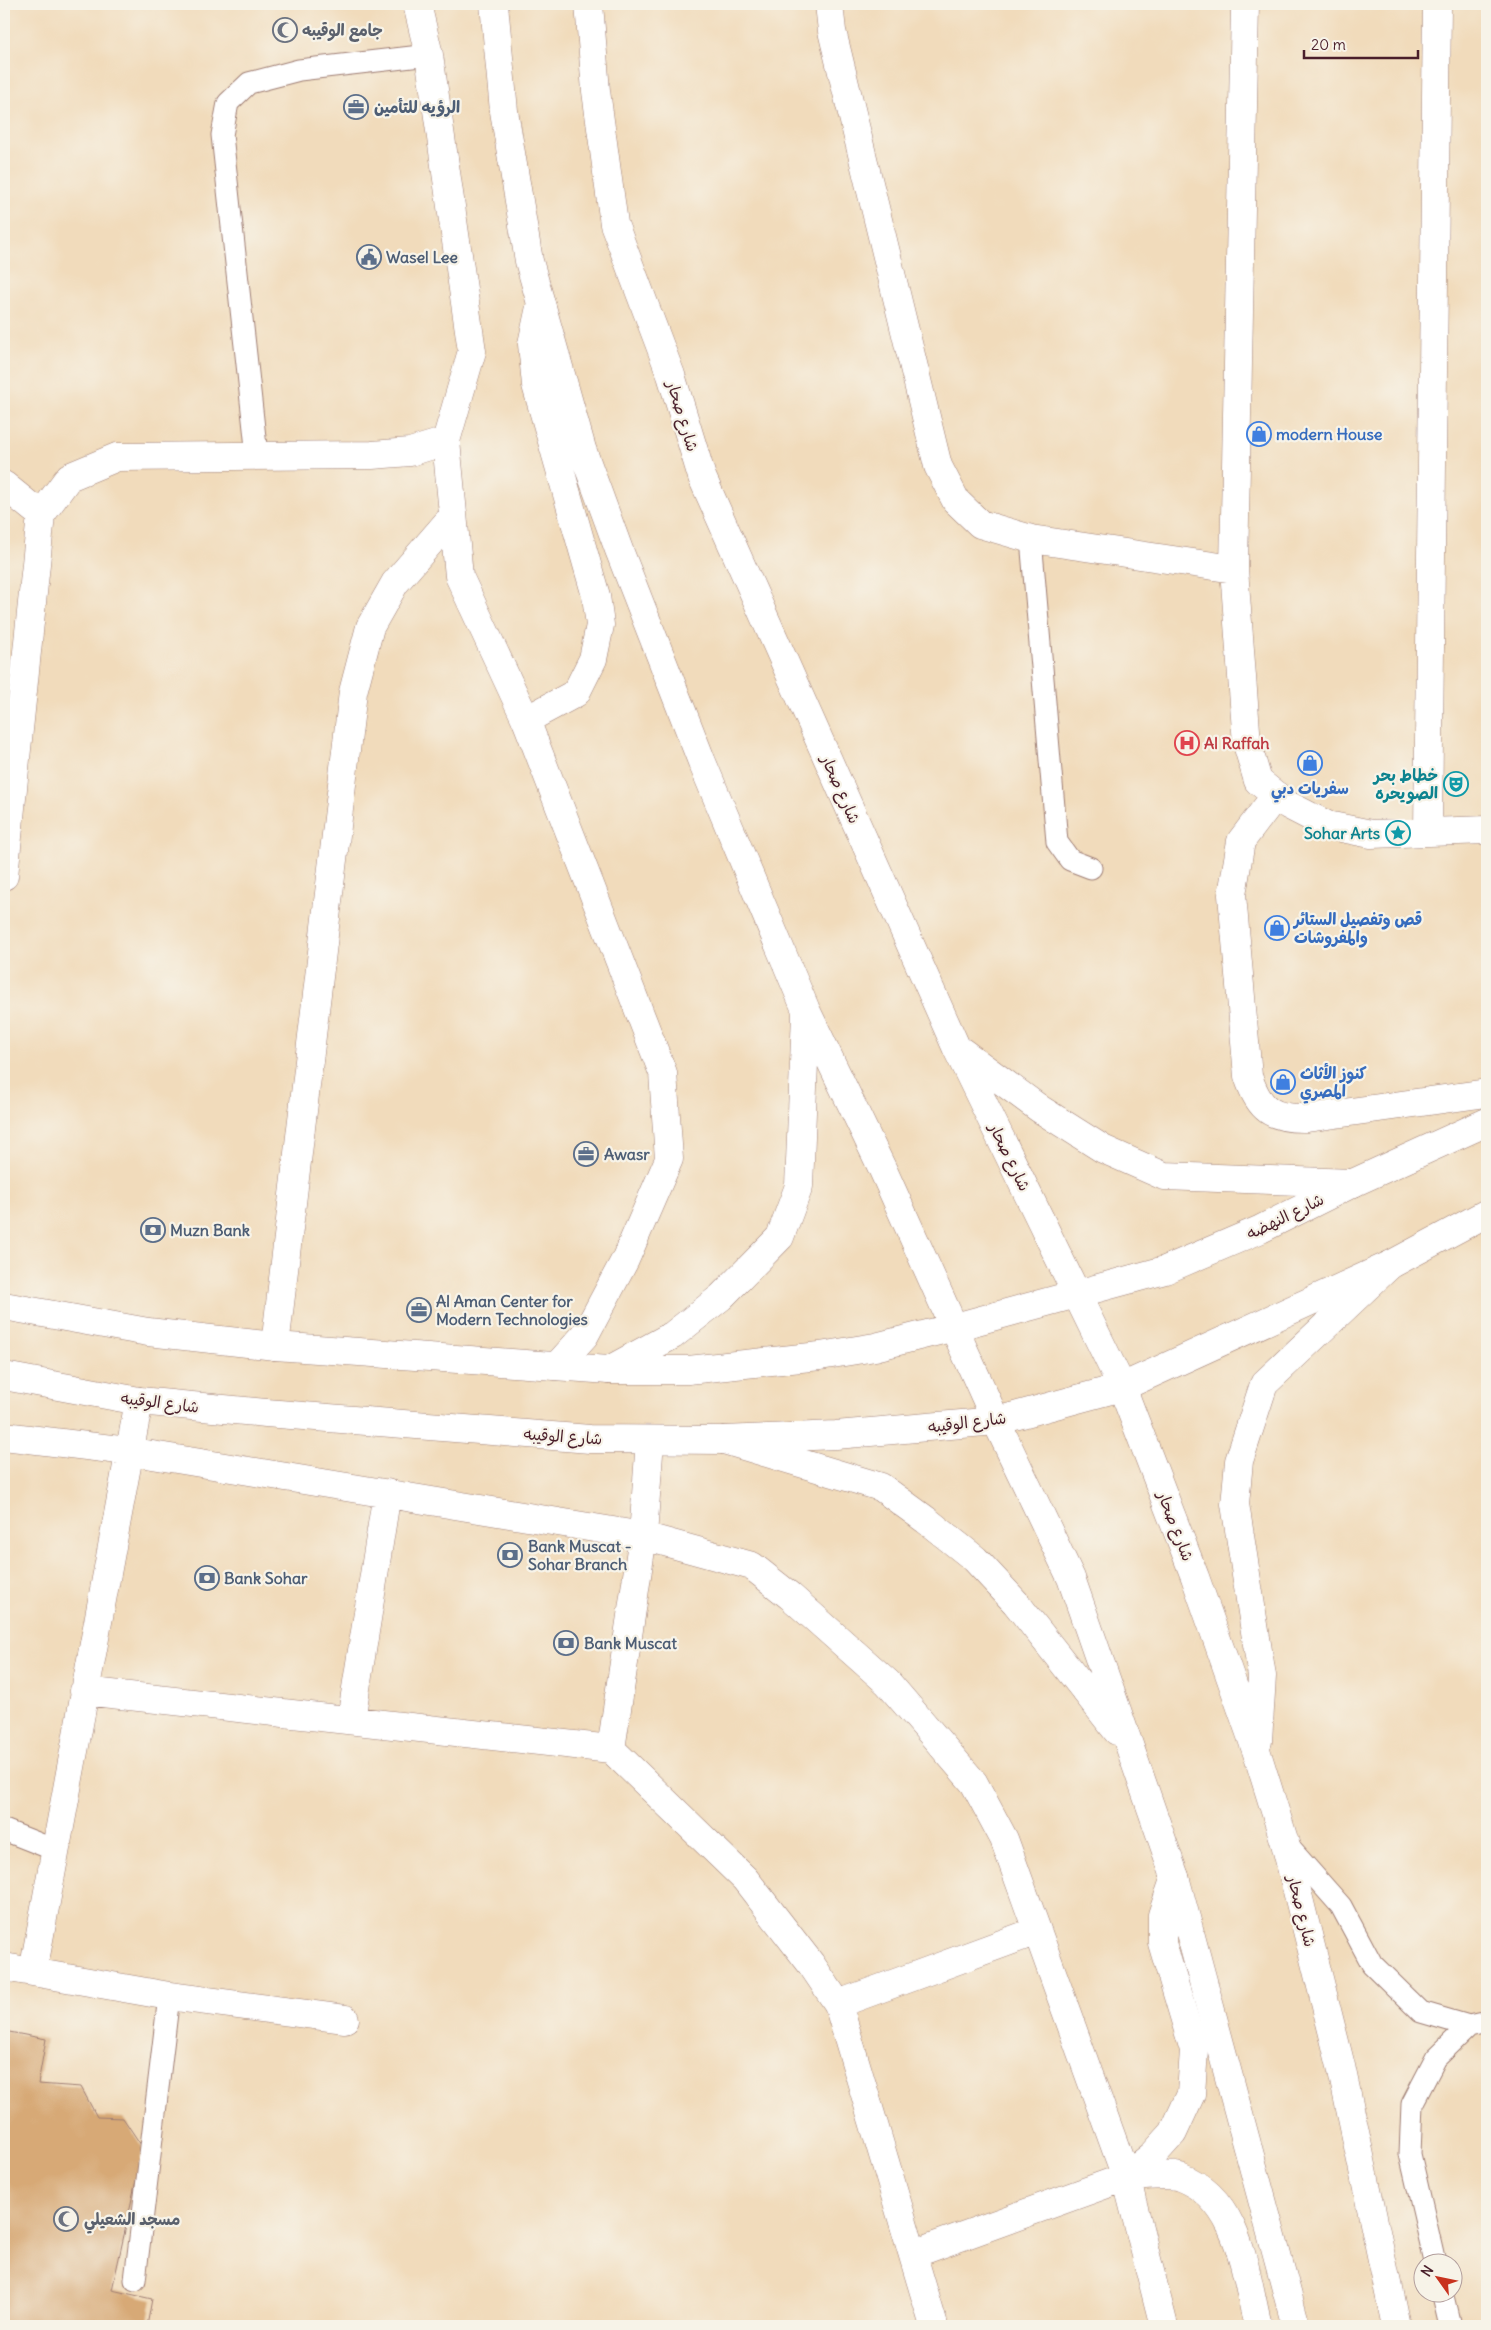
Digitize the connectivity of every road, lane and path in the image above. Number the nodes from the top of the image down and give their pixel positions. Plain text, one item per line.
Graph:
1 (417, 4) edge
2 (494, 4) edge
3 (589, 4) edge
4 (829, 4) edge
5 (1245, 4) edge
6 (1437, 4) edge
7 (429, 55) junction
8 (541, 303) junction
9 (446, 442) junction
10 (256, 456) junction
11 (4, 485) edge
12 (41, 515) junction
13 (453, 516) junction
14 (1032, 540) junction
15 (1234, 569) junction
16 (526, 720) junction
17 (1276, 795) junction
18 (1487, 830) edge
19 (1428, 832) junction
20 (1092, 868) dead end
21 (4, 876) edge
22 (806, 1010) junction
23 (957, 1049) junction
24 (1487, 1093) edge
25 (1487, 1122) edge
26 (1353, 1183) junction
27 (1487, 1213) edge
28 (1390, 1265) junction
29 (1076, 1295) junction
30 (4, 1306) edge
31 (955, 1328) junction
32 (275, 1346) junction
33 (557, 1366) junction
34 (609, 1370) junction
35 (4, 1376) edge
36 (1122, 1387) junction
37 (139, 1401) junction
38 (996, 1421) junction
39 (4, 1436) edge
40 (650, 1440) junction
41 (724, 1440) junction
42 (128, 1450) junction
43 (387, 1493) junction
44 (643, 1536) junction
45 (84, 1690) junction
46 (351, 1720) junction
47 (1130, 1748) junction
48 (611, 1749) junction
49 (1257, 1753) junction
50 (4, 1830) edge
51 (1285, 1843) junction
52 (54, 1850) junction
53 (1175, 1877) junction
54 (1037, 1931) junction
55 (4, 1968) edge
56 (32, 1972) junction
57 (169, 1996) junction
58 (838, 2004) junction
59 (345, 2019) dead end
60 (1478, 2024) edge
61 (1126, 2177) junction
62 (1433, 2252) edge
63 (913, 2254) junction
64 (135, 2280) dead end
65 (1444, 2302) edge
66 (934, 2326) edge
67 (1164, 2326) edge
68 (1258, 2326) edge
69 (1296, 2326) edge
70 (1396, 2326) edge
71 (1450, 2326) edge

1 - 7 street
2 - 8 street
3 - 23 street, شارع صحار
4 - 14 street
5 - 15 street
6 - 19 street
7 - 9 street
7 - 10 lane
8 - 16 street
8 - 22 street
9 - 10 street
9 - 13 street
10 - 12 street
11 - 12 street
12 - 21 street
13 - 16 street
13 - 32 street
14 - 15 street
14 - 20 lane
15 - 17 street
16 - 33 street
17 - 19 street
17 - 24 street
18 - 19 street
22 - 31 street
22 - 34 street
23 - 26 street
23 - 29 street, شارع صحار
25 - 26 street, شارع النهضه
26 - 29 street, شارع النهضه
27 - 28 street
28 - 36 street
28 - 49 street
29 - 31 street
29 - 36 street, شارع صحار
30 - 32 street
31 - 34 street
31 - 38 street
32 - 33 street
33 - 34 street
35 - 37 street, شارع الوقيبه
36 - 38 street, شارع الوقيبه
36 - 49 street, شارع صحار
37 - 40 street, شارع الوقيبه
37 - 42 street
38 - 41 street, شارع الوقيبه
38 - 47 street
39 - 42 street
40 - 41 street, شارع الوقيبه
40 - 44 street
41 - 47 street
42 - 43 street
42 - 45 street
43 - 44 street
43 - 46 street
44 - 48 street
44 - 54 street
45 - 46 street
45 - 52 street
46 - 48 street
47 - 53 street
48 - 58 street
49 - 51 street, شارع صحار
50 - 52 lane
51 - 60 lane
51 - 70 street, شارع صحار
52 - 56 street
53 - 61 street
53 - 69 street
54 - 58 street
54 - 61 street
55 - 56 street
56 - 57 street
57 - 59 street
57 - 64 lane
58 - 63 street
60 - 62 lane
61 - 63 street
61 - 67 street
61 - 68 street
63 - 66 street
65 - 71 lane

